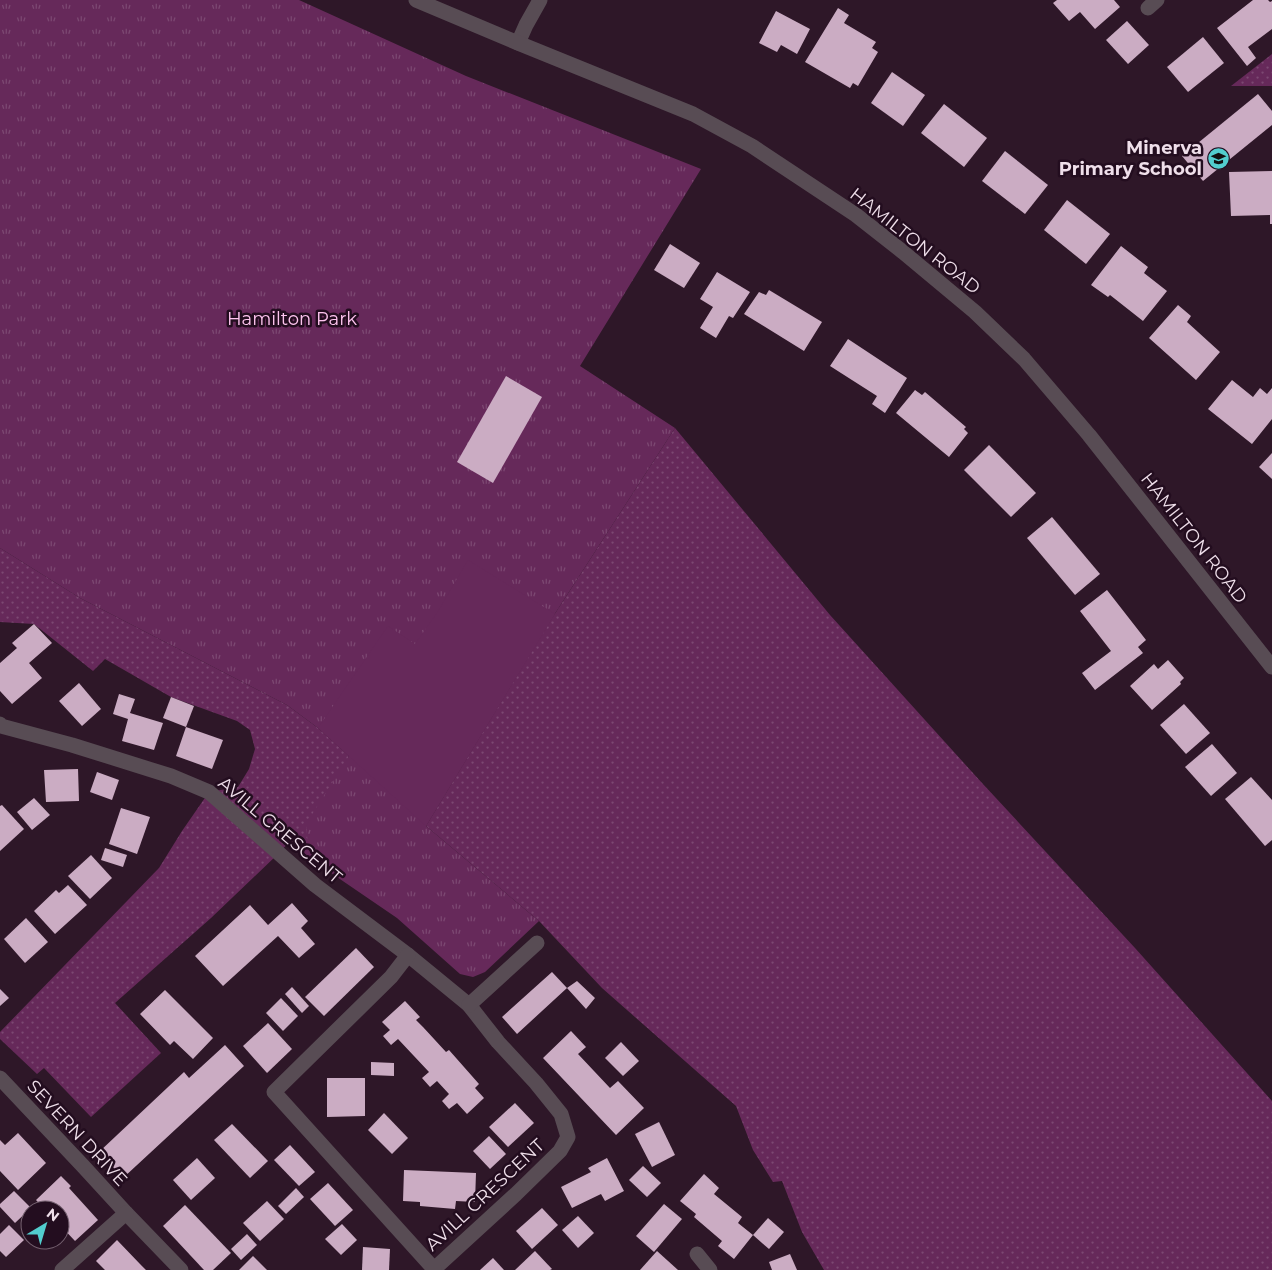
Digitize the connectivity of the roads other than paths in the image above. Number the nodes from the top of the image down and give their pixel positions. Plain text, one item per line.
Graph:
1 (416, 0) edge
2 (540, 0) edge
3 (518, 43) junction
4 (1272, 667) edge
5 (0, 724) edge
6 (537, 943) dead end
7 (408, 955) junction
8 (469, 1005) junction
9 (0, 1078) edge
10 (126, 1213) junction
11 (697, 1254) dead end
12 (62, 1270) edge
13 (181, 1270) edge
14 (433, 1270) edge
15 (710, 1270) edge

1 - 3 street, HAMILTON ROAD
2 - 3 street
3 - 4 street, HAMILTON ROAD
5 - 7 street, AVILL CRESCENT
6 - 8 street
7 - 8 street, AVILL CRESCENT
7 - 14 street, AVILL CRESCENT
8 - 14 street, AVILL CRESCENT
9 - 10 street, SEVERN DRIVE
10 - 12 street, SEVERN DRIVE
10 - 13 street, SEVERN DRIVE
11 - 15 street

